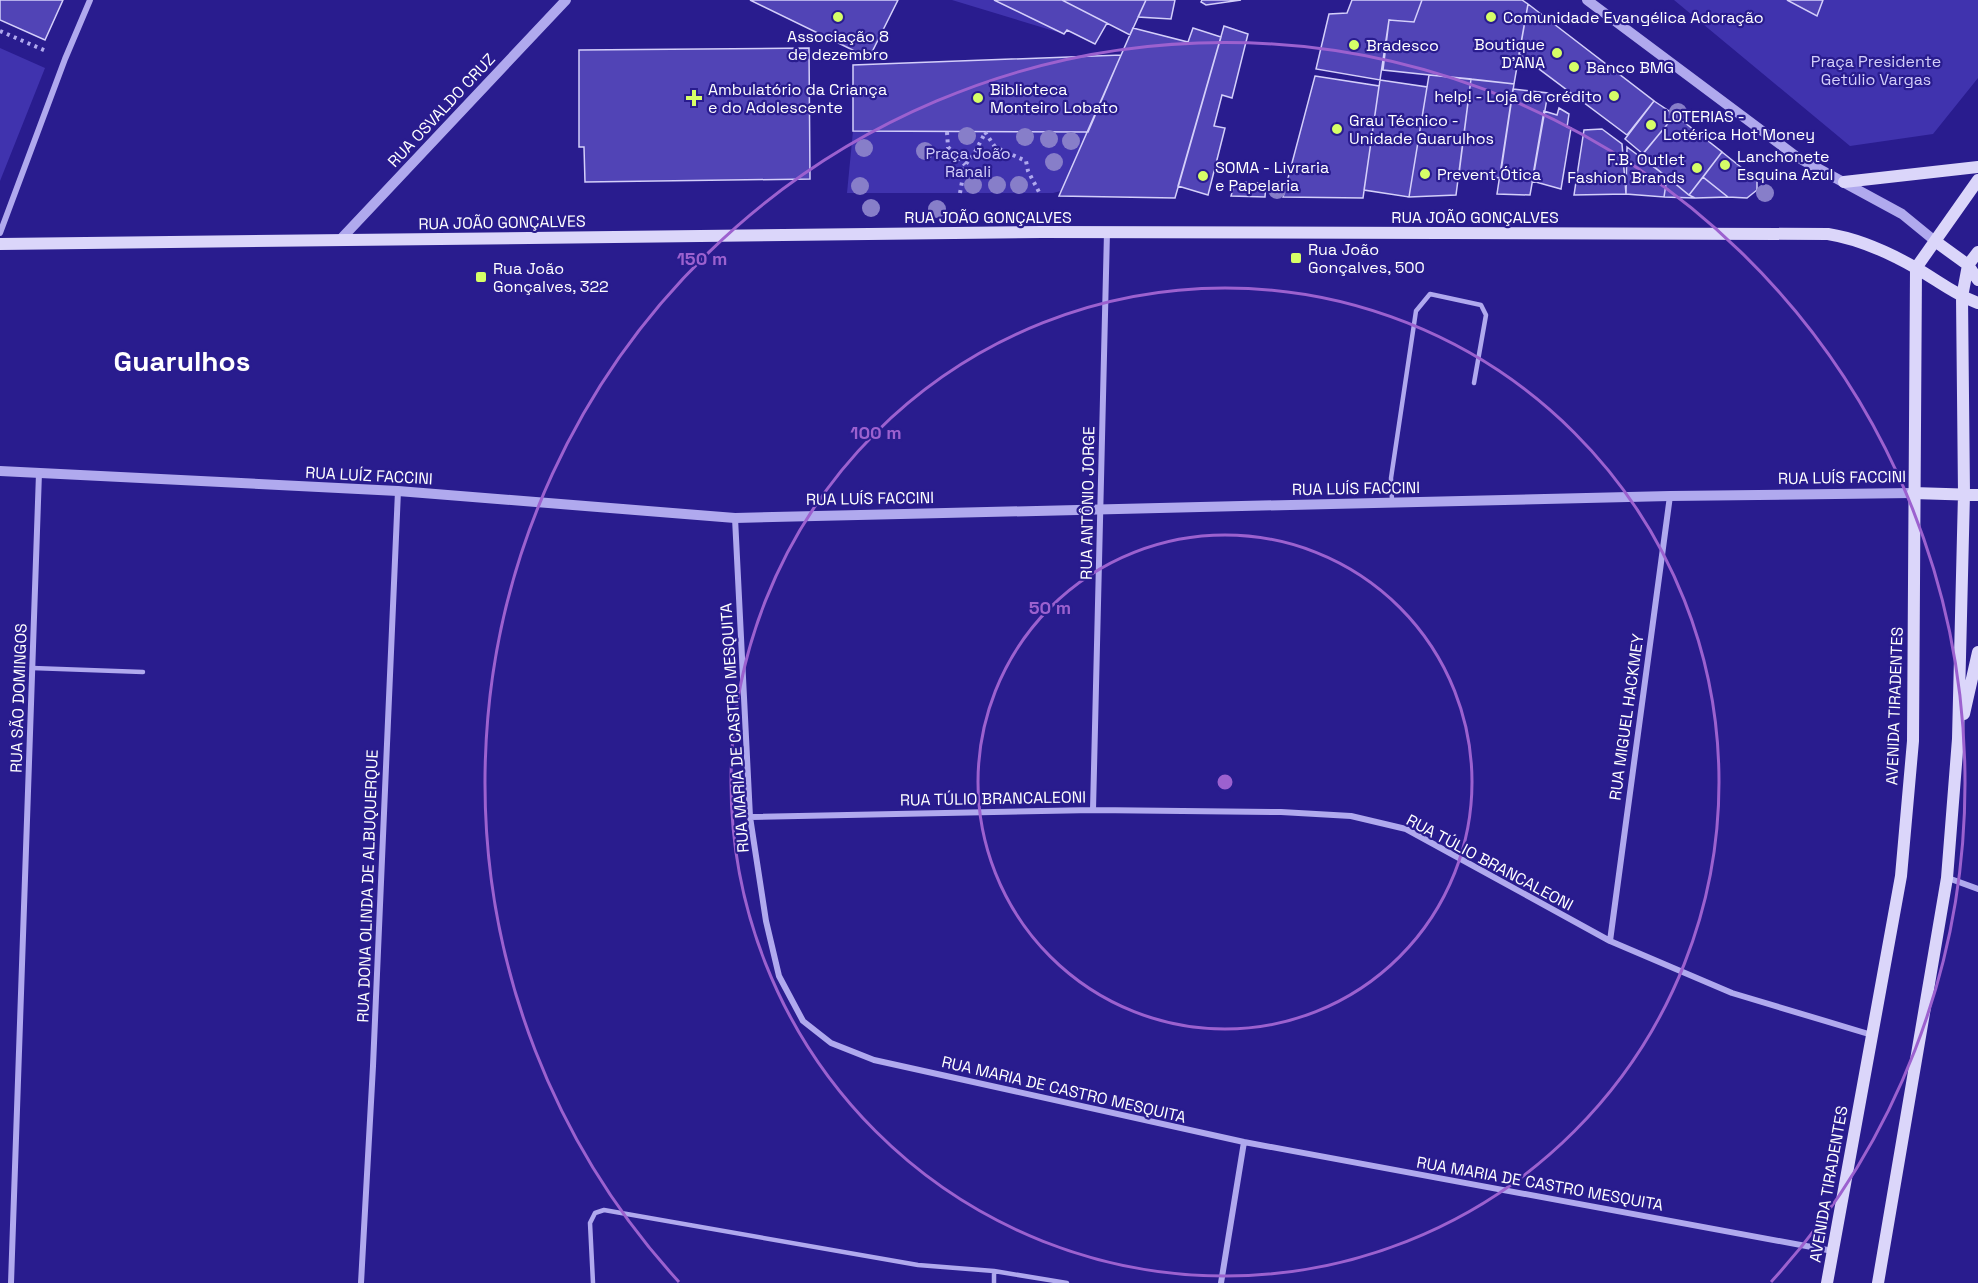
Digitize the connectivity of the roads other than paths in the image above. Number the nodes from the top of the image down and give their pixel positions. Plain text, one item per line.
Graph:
1 (90, 0) edge
2 (566, 0) edge
3 (1587, 0) edge
4 (1978, 167) edge
5 (1978, 180) edge
6 (1844, 182) junction
7 (1107, 232) junction
8 (0, 233) edge
9 (339, 241) junction
10 (1935, 241) junction
11 (0, 244) edge
12 (1978, 252) edge
13 (1968, 265) junction
14 (1916, 268) junction
15 (1978, 280) edge
16 (1962, 297) junction
17 (1978, 303) edge
18 (1474, 383) dead end
19 (0, 471) edge
20 (39, 473) junction
21 (398, 491) junction
22 (1913, 493) junction
23 (1964, 494) junction
24 (1978, 495) edge
25 (1670, 496) junction
26 (1392, 503) junction
27 (1101, 510) junction
28 (735, 518) junction
29 (1978, 652) edge
30 (32, 668) junction
31 (143, 672) dead end
32 (1958, 739) junction
33 (1093, 810) junction
34 (750, 817) junction
35 (1947, 878) junction
36 (1978, 889) edge
37 (1610, 941) junction
38 (1873, 1035) junction
39 (1244, 1142) junction
40 (1833, 1251) junction
41 (994, 1271) junction
42 (11, 1283) edge
43 (361, 1283) edge
44 (593, 1283) edge
45 (994, 1283) edge
46 (1067, 1283) edge
47 (1221, 1283) edge
48 (1827, 1283) edge
49 (1878, 1283) edge

1 - 8 street
2 - 9 street, RUA OSVALDO CRUZ
3 - 6 street
4 - 6 main road
5 - 10 main road
6 - 10 street
7 - 9 main road, RUA JOÃO GONÇALVES
7 - 14 main road, RUA JOÃO GONÇALVES
7 - 27 street, RUA ANTÔNIO JORGE
9 - 11 main road, RUA JOÃO GONÇALVES
10 - 13 main road
10 - 14 main road
12 - 13 main road
13 - 15 main road
13 - 16 main road
14 - 16 main road, RUA JOÃO GONÇALVES
14 - 22 main road, AVENIDA TIRADENTES
16 - 17 main road, RUA JOÃO GONÇALVES
16 - 23 main road
18 - 26 lane
19 - 20 street, RUA LUÍZ FACCINI
20 - 21 street, RUA LUÍZ FACCINI
20 - 30 street, RUA SÃO DOMINGOS
21 - 28 street, RUA LUÍZ FACCINI
21 - 43 street, RUA DONA OLINDA DE ALBUQUERQUE
22 - 23 main road, RUA LUÍS FACCINI
22 - 25 street, RUA LUÍS FACCINI
22 - 38 main road, AVENIDA TIRADENTES
23 - 24 main road, RUA LUÍS FACCINI
23 - 32 main road
25 - 26 street, RUA LUÍS FACCINI
25 - 37 street, RUA MIGUEL HACKMEY
26 - 27 street, RUA LUÍS FACCINI
27 - 28 street, RUA LUÍS FACCINI
27 - 33 street, RUA ANTÔNIO JORGE
28 - 34 street, RUA MARIA DE CASTRO MESQUITA
29 - 32 main road
30 - 31 lane
30 - 42 street, RUA SÃO DOMINGOS
32 - 35 main road
33 - 34 street, RUA TÚLIO BRANCALEONI
33 - 37 street, RUA TÚLIO BRANCALEONI
34 - 39 street, RUA MARIA DE CASTRO MESQUITA
35 - 36 street
35 - 49 main road
37 - 38 street, RUA TÚLIO BRANCALEONI
38 - 40 main road, AVENIDA TIRADENTES
39 - 40 street, RUA MARIA DE CASTRO MESQUITA
39 - 47 street
40 - 48 main road, AVENIDA TIRADENTES
41 - 44 lane
41 - 45 lane
41 - 46 lane

